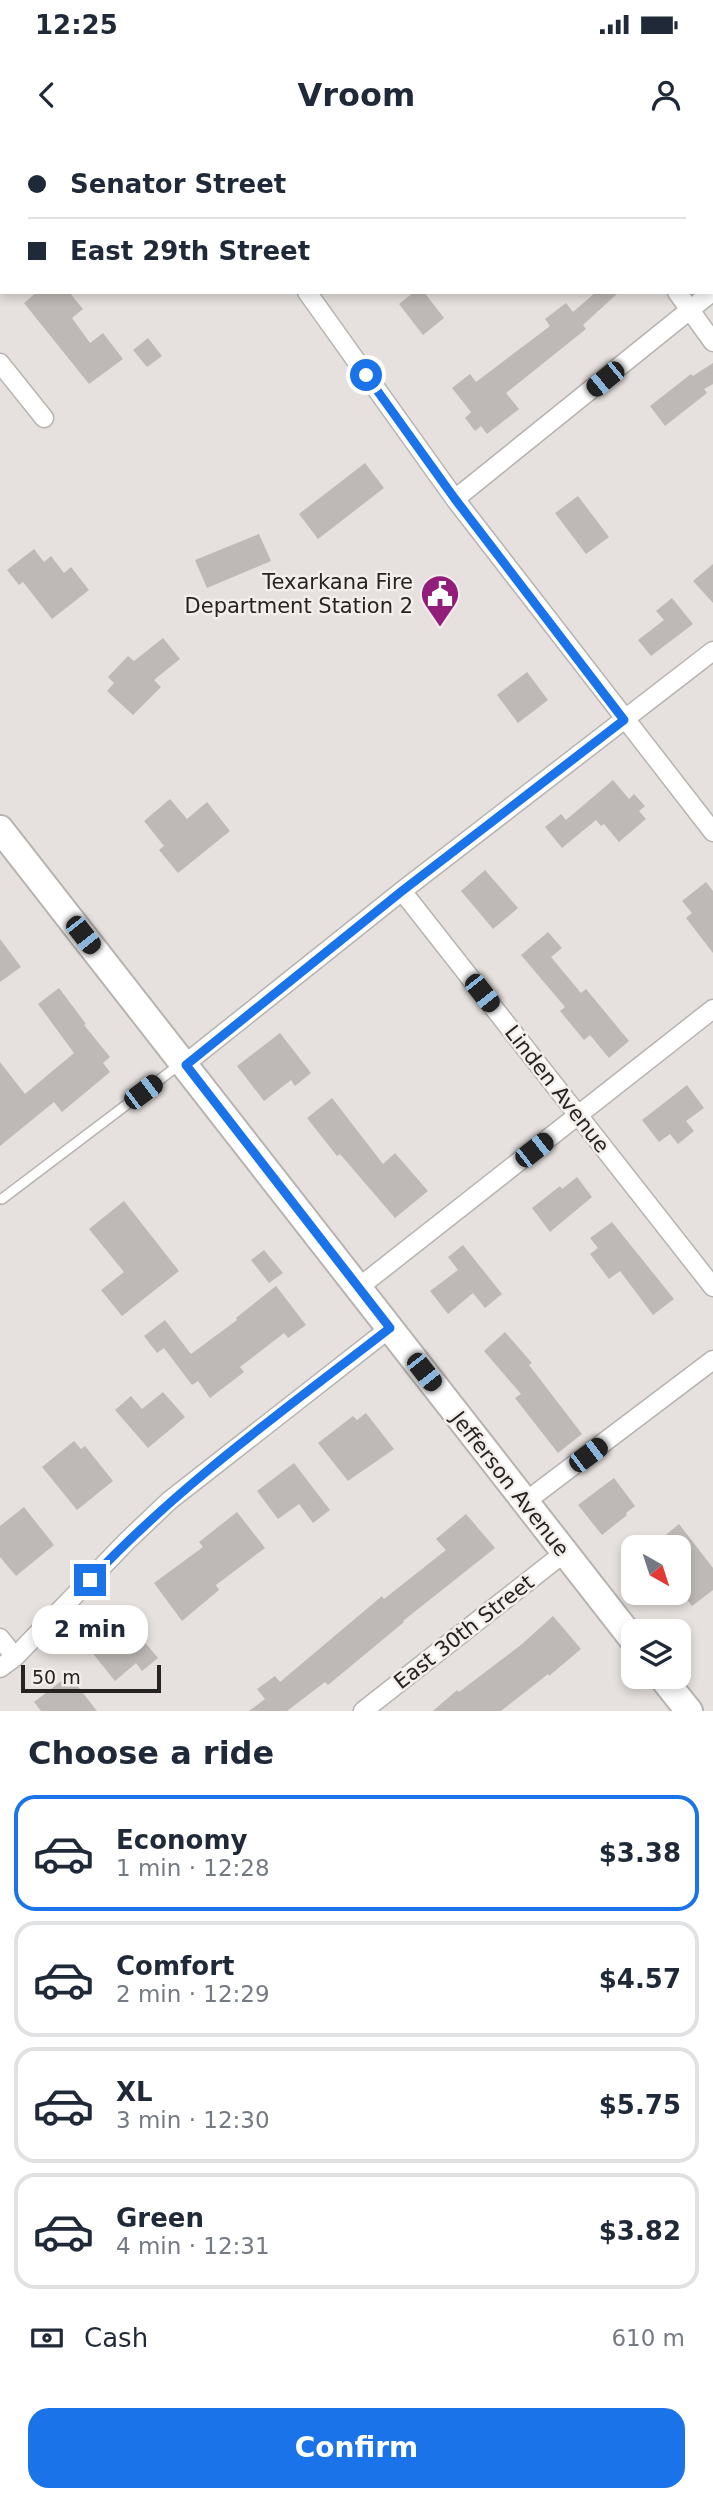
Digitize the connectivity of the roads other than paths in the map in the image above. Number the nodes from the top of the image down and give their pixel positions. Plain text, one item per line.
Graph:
1 (308, 294) edge
2 (679, 294) edge
3 (710, 294) edge
4 (691, 310) junction
5 (713, 342) edge
6 (0, 363) edge
7 (44, 418) dead end
8 (455, 499) junction
9 (713, 651) edge
10 (624, 720) junction
11 (0, 829) edge
12 (713, 832) edge
13 (402, 891) junction
14 (713, 1009) edge
15 (184, 1063) junction
16 (578, 1116) junction
17 (2, 1199) dead end
18 (713, 1287) edge
19 (358, 1288) junction
20 (390, 1328) junction
21 (713, 1360) edge
22 (525, 1502) junction
23 (564, 1553) junction
24 (621, 1625) edge
25 (0, 1638) edge
26 (15, 1657) junction
27 (0, 1668) edge
28 (672, 1689) edge
29 (363, 1711) edge
30 (689, 1711) edge

1 - 8 street
2 - 4 street
3 - 4 street
4 - 5 street
4 - 8 street
6 - 7 street
8 - 10 street
9 - 10 street
10 - 12 street
10 - 13 street
11 - 15 main road, Jefferson Avenue
13 - 15 street
13 - 16 street, Linden Avenue
14 - 16 street
15 - 17 lane
15 - 19 main road, Jefferson Avenue
16 - 18 street, Linden Avenue
16 - 19 street
19 - 20 main road, Jefferson Avenue
20 - 22 main road, Jefferson Avenue
20 - 26 street
21 - 22 street
22 - 23 main road, Jefferson Avenue
23 - 24 main road, Jefferson Avenue
23 - 29 street, East 30th Street
25 - 26 street
26 - 27 street
28 - 30 main road

